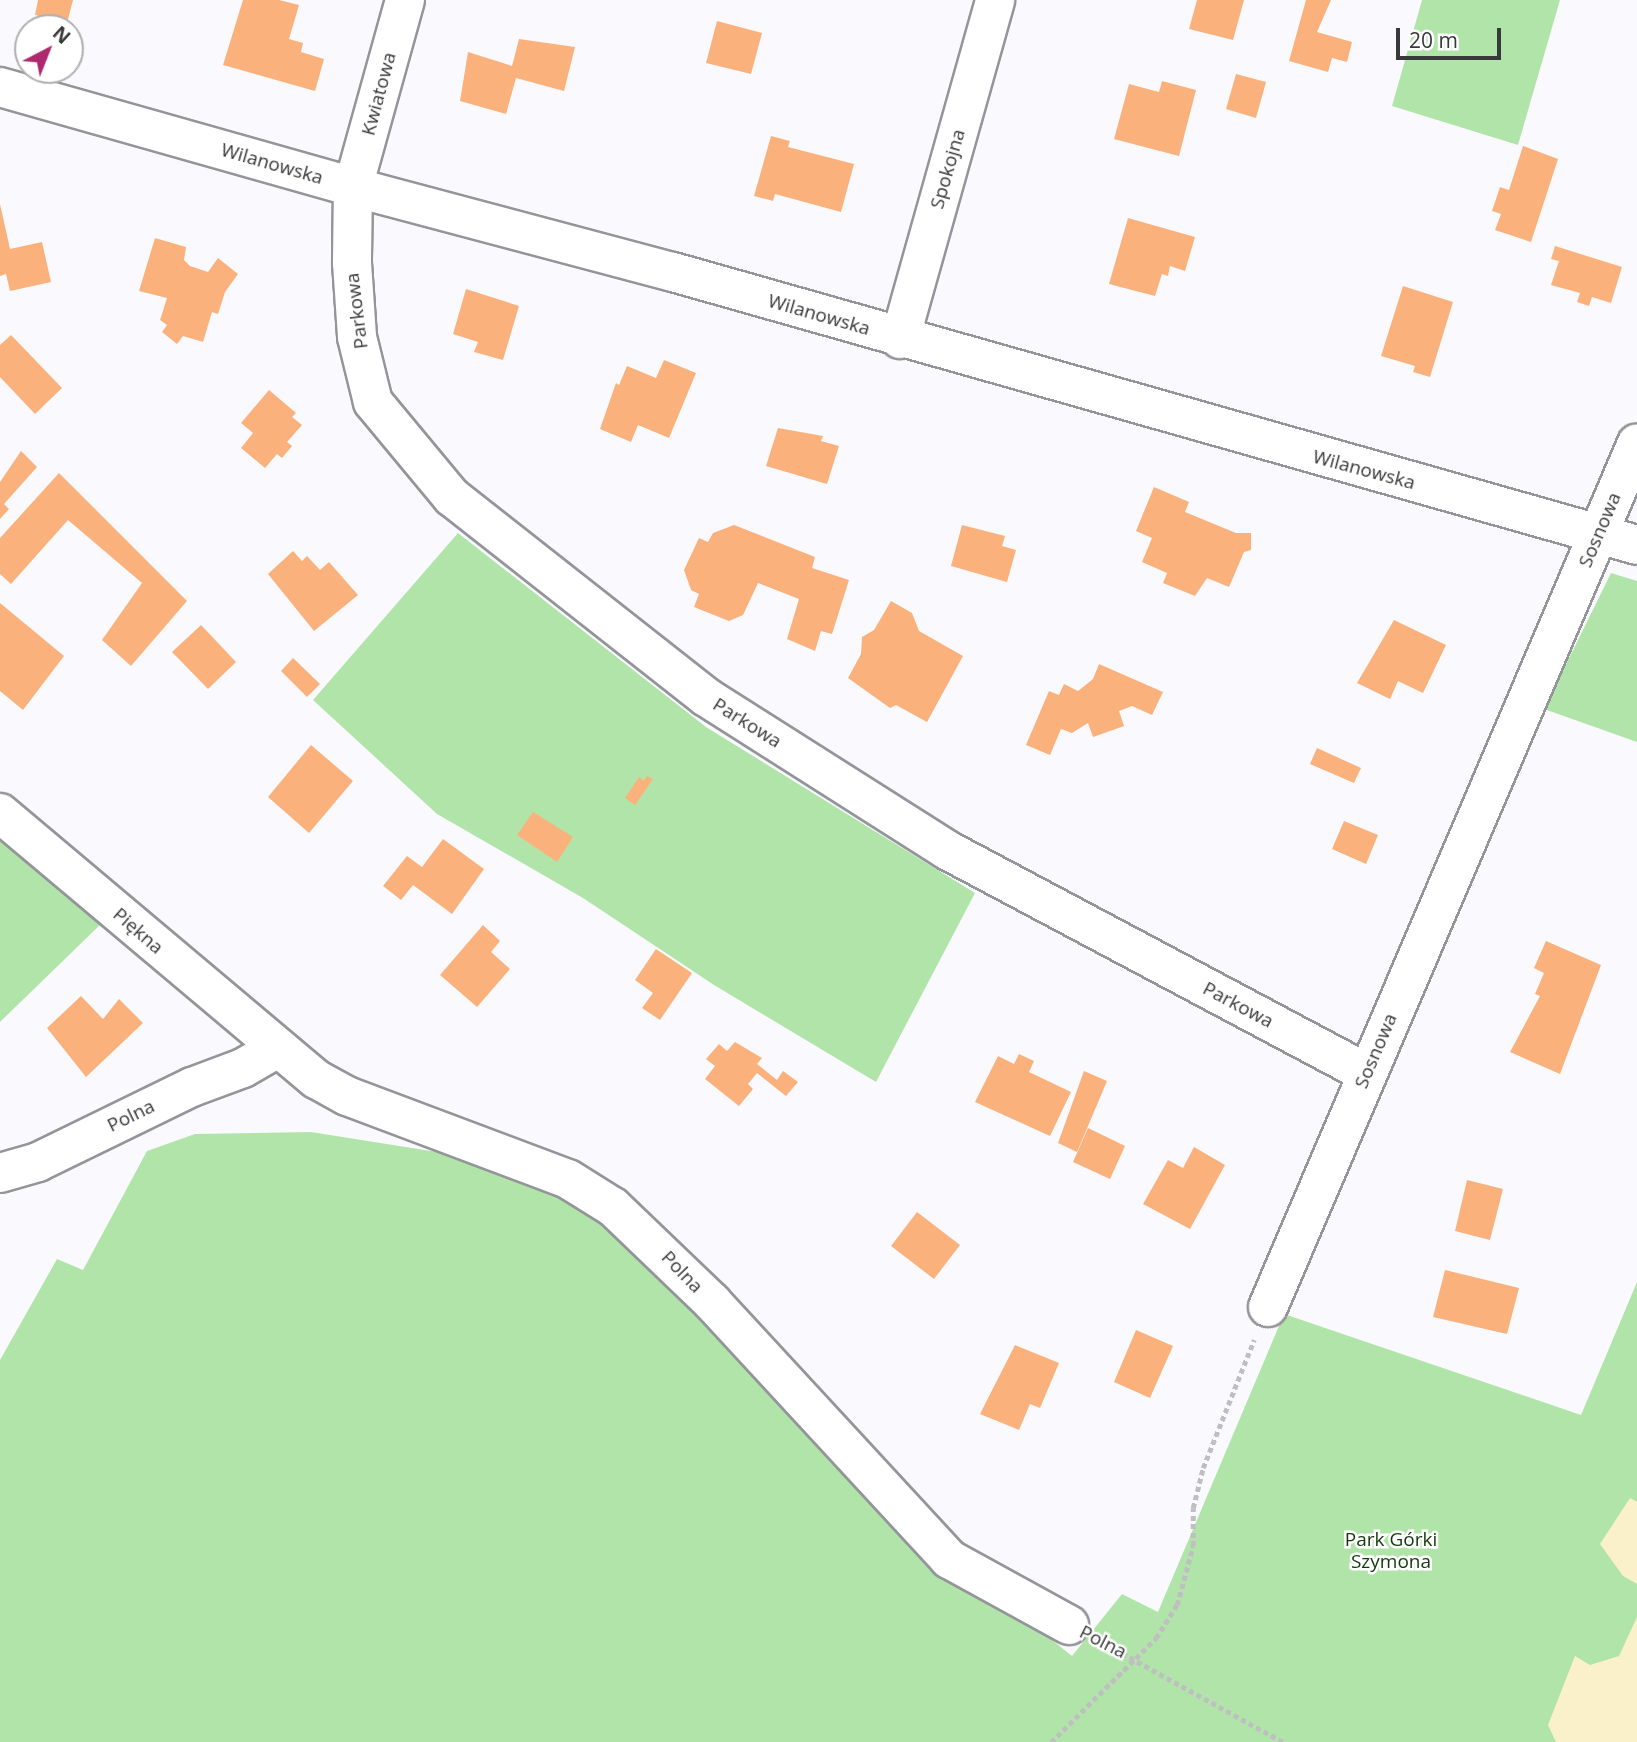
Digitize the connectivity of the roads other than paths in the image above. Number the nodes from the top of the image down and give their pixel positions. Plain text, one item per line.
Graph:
1 (405, 0) edge
2 (995, 0) edge
3 (0, 87) edge
4 (353, 187) junction
5 (900, 339) junction
6 (1637, 443) edge
7 (1597, 535) junction
8 (1637, 545) edge
9 (0, 813) edge
10 (276, 1049) junction
11 (1366, 1073) junction
12 (0, 1173) edge
13 (1268, 1307) road end
14 (1069, 1625) road end

1 - 4 street, Kwiatowa
2 - 5 street, Spokojna
3 - 4 street, Wilanowska
4 - 5 street, Wilanowska
4 - 11 street, Parkowa
5 - 7 street, Wilanowska
6 - 7 street, Sosnowa
7 - 8 street, Wilanowska
7 - 11 street, Sosnowa
9 - 10 street, Piękna
10 - 12 street, Polna
10 - 14 street, Polna
11 - 13 street, Sosnowa

